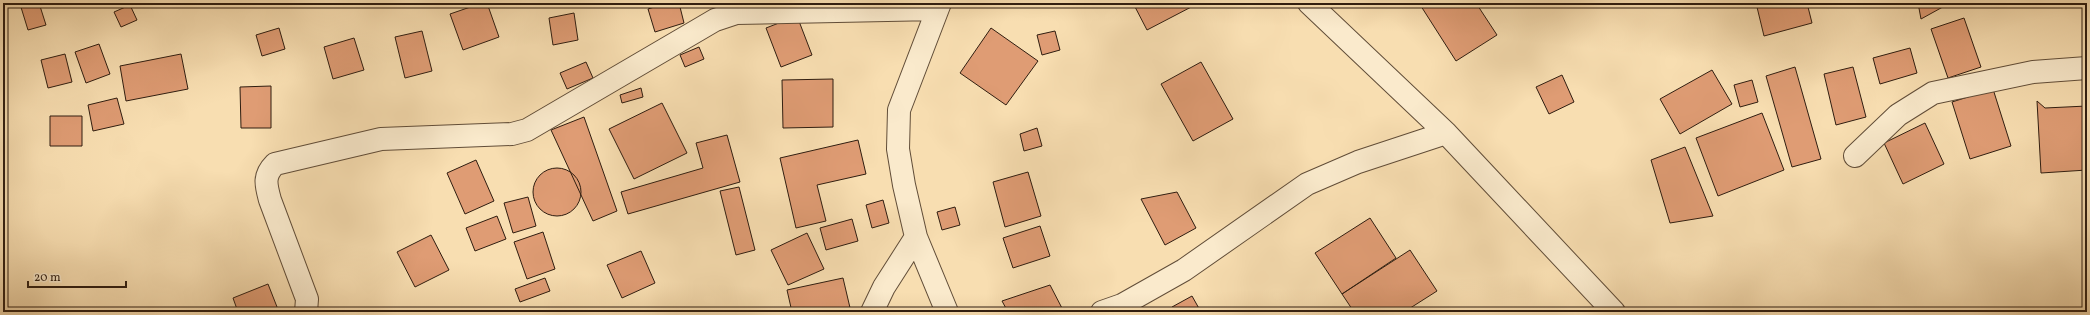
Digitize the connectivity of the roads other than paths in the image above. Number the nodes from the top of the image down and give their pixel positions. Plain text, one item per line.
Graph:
1 (1310, 3) edge
2 (939, 6) edge
3 (2087, 68) edge
4 (1446, 133) junction
5 (1854, 156) dead end
6 (916, 237) junction
7 (306, 312) edge
8 (872, 312) edge
9 (948, 312) edge
10 (1102, 312) edge
11 (1614, 312) edge

1 - 4 street
2 - 6 street
2 - 7 street
3 - 5 street
4 - 10 street
4 - 11 street
6 - 8 street
6 - 9 street

